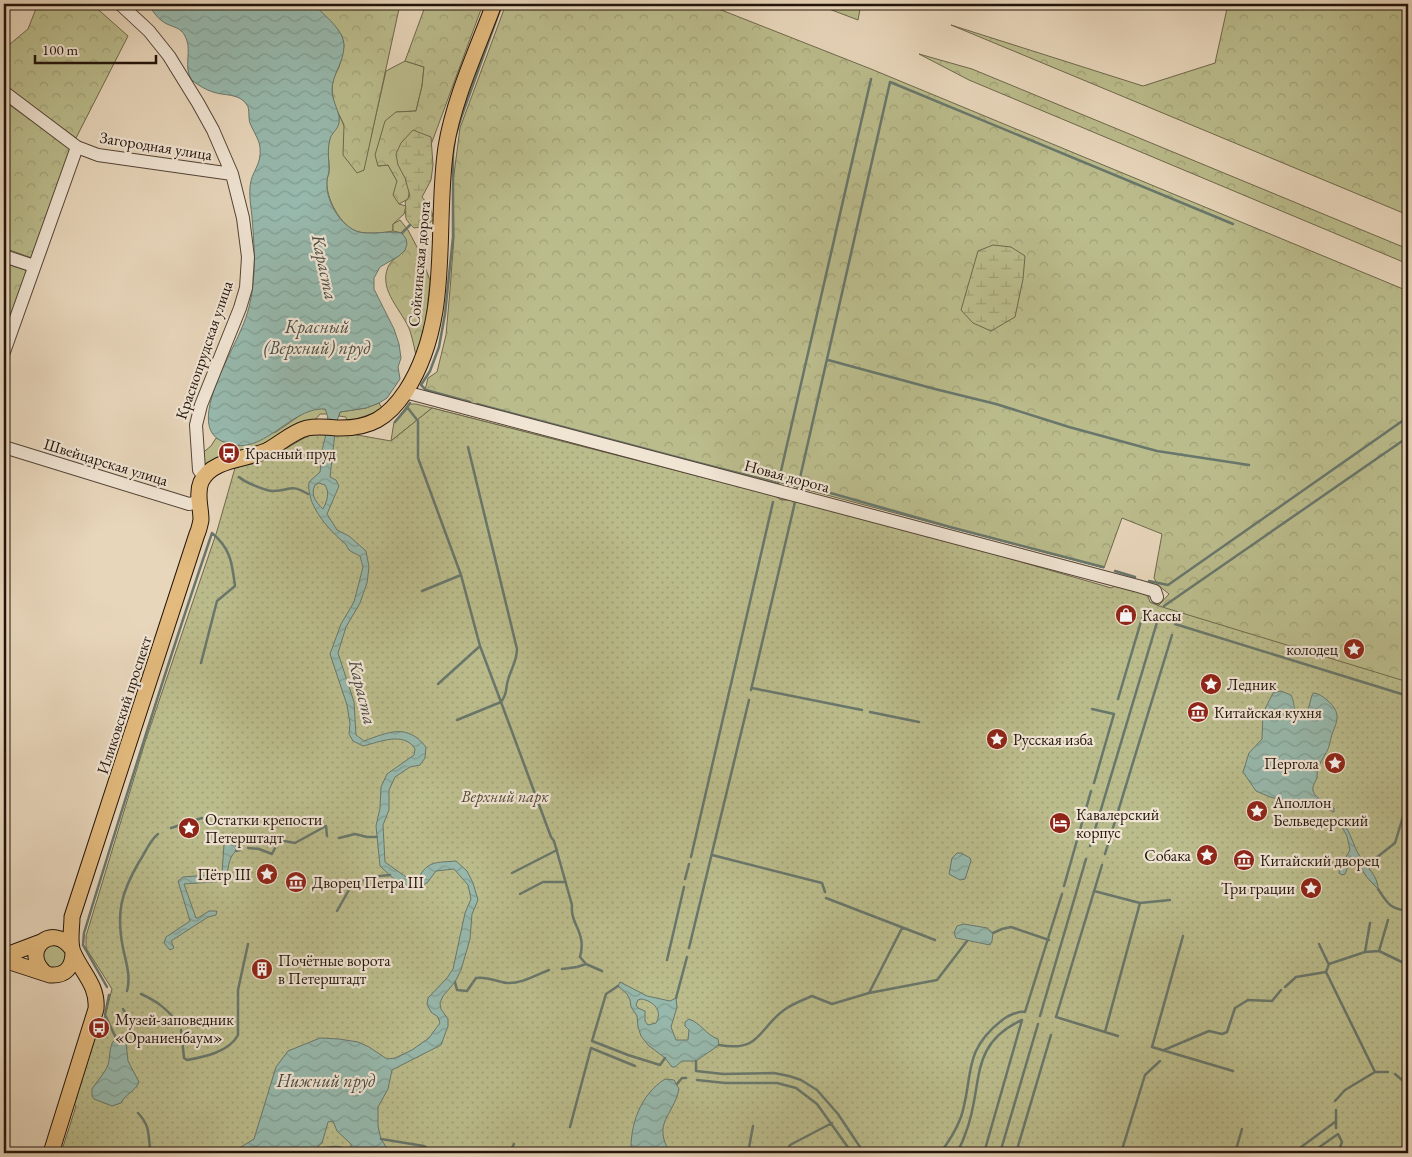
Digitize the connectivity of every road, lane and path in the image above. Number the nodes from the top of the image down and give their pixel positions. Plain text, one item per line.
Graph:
1 (120, 4) edge
2 (494, 4) edge
3 (4, 92) edge
4 (77, 146) junction
5 (232, 174) junction
6 (4, 256) edge
7 (34, 266) junction
8 (4, 352) edge
9 (405, 392) junction
10 (4, 447) edge
11 (204, 477) junction
12 (199, 502) junction
13 (1157, 597) dead end
14 (72, 917) junction
15 (42, 941) junction
16 (73, 951) junction
17 (4, 956) edge
18 (4, 960) edge
19 (47, 974) junction
20 (51, 1153) edge

1 - 5 street, Краснопрудская улица
2 - 9 main road, Сойкинская дорога
3 - 4 street, Загородная улица
4 - 5 street, Загородная улица
4 - 7 street
5 - 11 street, Краснопрудская улица
6 - 7 street
7 - 8 street
9 - 11 main road, Сойкинская дорога
9 - 13 street, Новая дорога
10 - 12 street, Швейцарская улица
11 - 12 main road, Краснопрудская улица
12 - 14 main road, Иликовский проспект
14 - 15 main road, Иликовский проспект
14 - 16 main road, Иликовский проспект
15 - 16 main road
15 - 17 main road
15 - 19 main road
16 - 19 main road
16 - 20 main road, Иликовский проспект
18 - 19 main road

